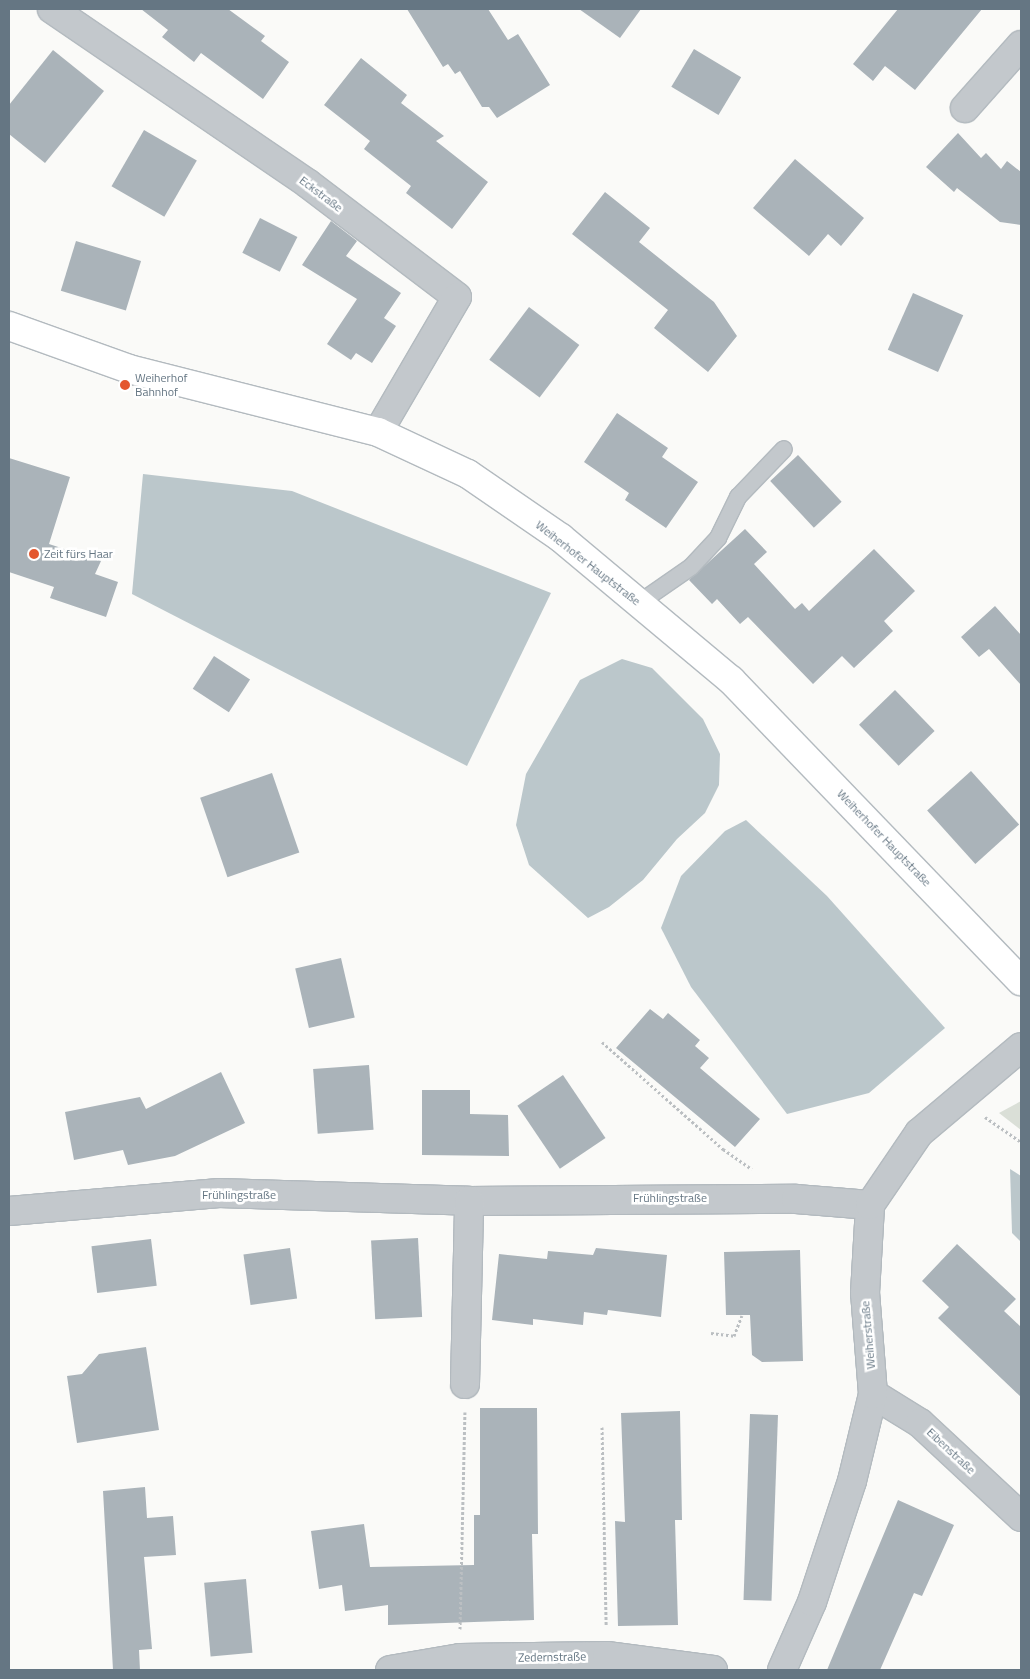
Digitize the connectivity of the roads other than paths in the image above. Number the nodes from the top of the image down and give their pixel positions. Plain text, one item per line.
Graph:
1 (65, 12) edge
2 (1021, 46) edge
3 (965, 108) dead end
4 (9, 326) edge
5 (378, 432) junction
6 (784, 449) dead end
7 (639, 603) junction
8 (1021, 981) edge
9 (1021, 1047) edge
10 (469, 1201) junction
11 (870, 1205) junction
12 (9, 1211) edge
13 (465, 1384) road end
14 (874, 1394) junction
15 (1021, 1517) edge
16 (390, 1670) edge
17 (714, 1670) edge
18 (782, 1670) edge

1 - 5 street, Eckstraße
2 - 3 street
4 - 5 street, Weiherhofer Hauptstraße
5 - 7 street, Weiherhofer Hauptstraße
6 - 7 lane
7 - 8 street, Weiherhofer Hauptstraße
9 - 11 street
10 - 11 street, Frühlingstraße
10 - 12 street, Frühlingstraße
10 - 13 street
11 - 14 street, Weiherstraße
14 - 15 street, Eibenstraße
14 - 18 street, Weiherstraße
16 - 17 street, Zedernstraße

